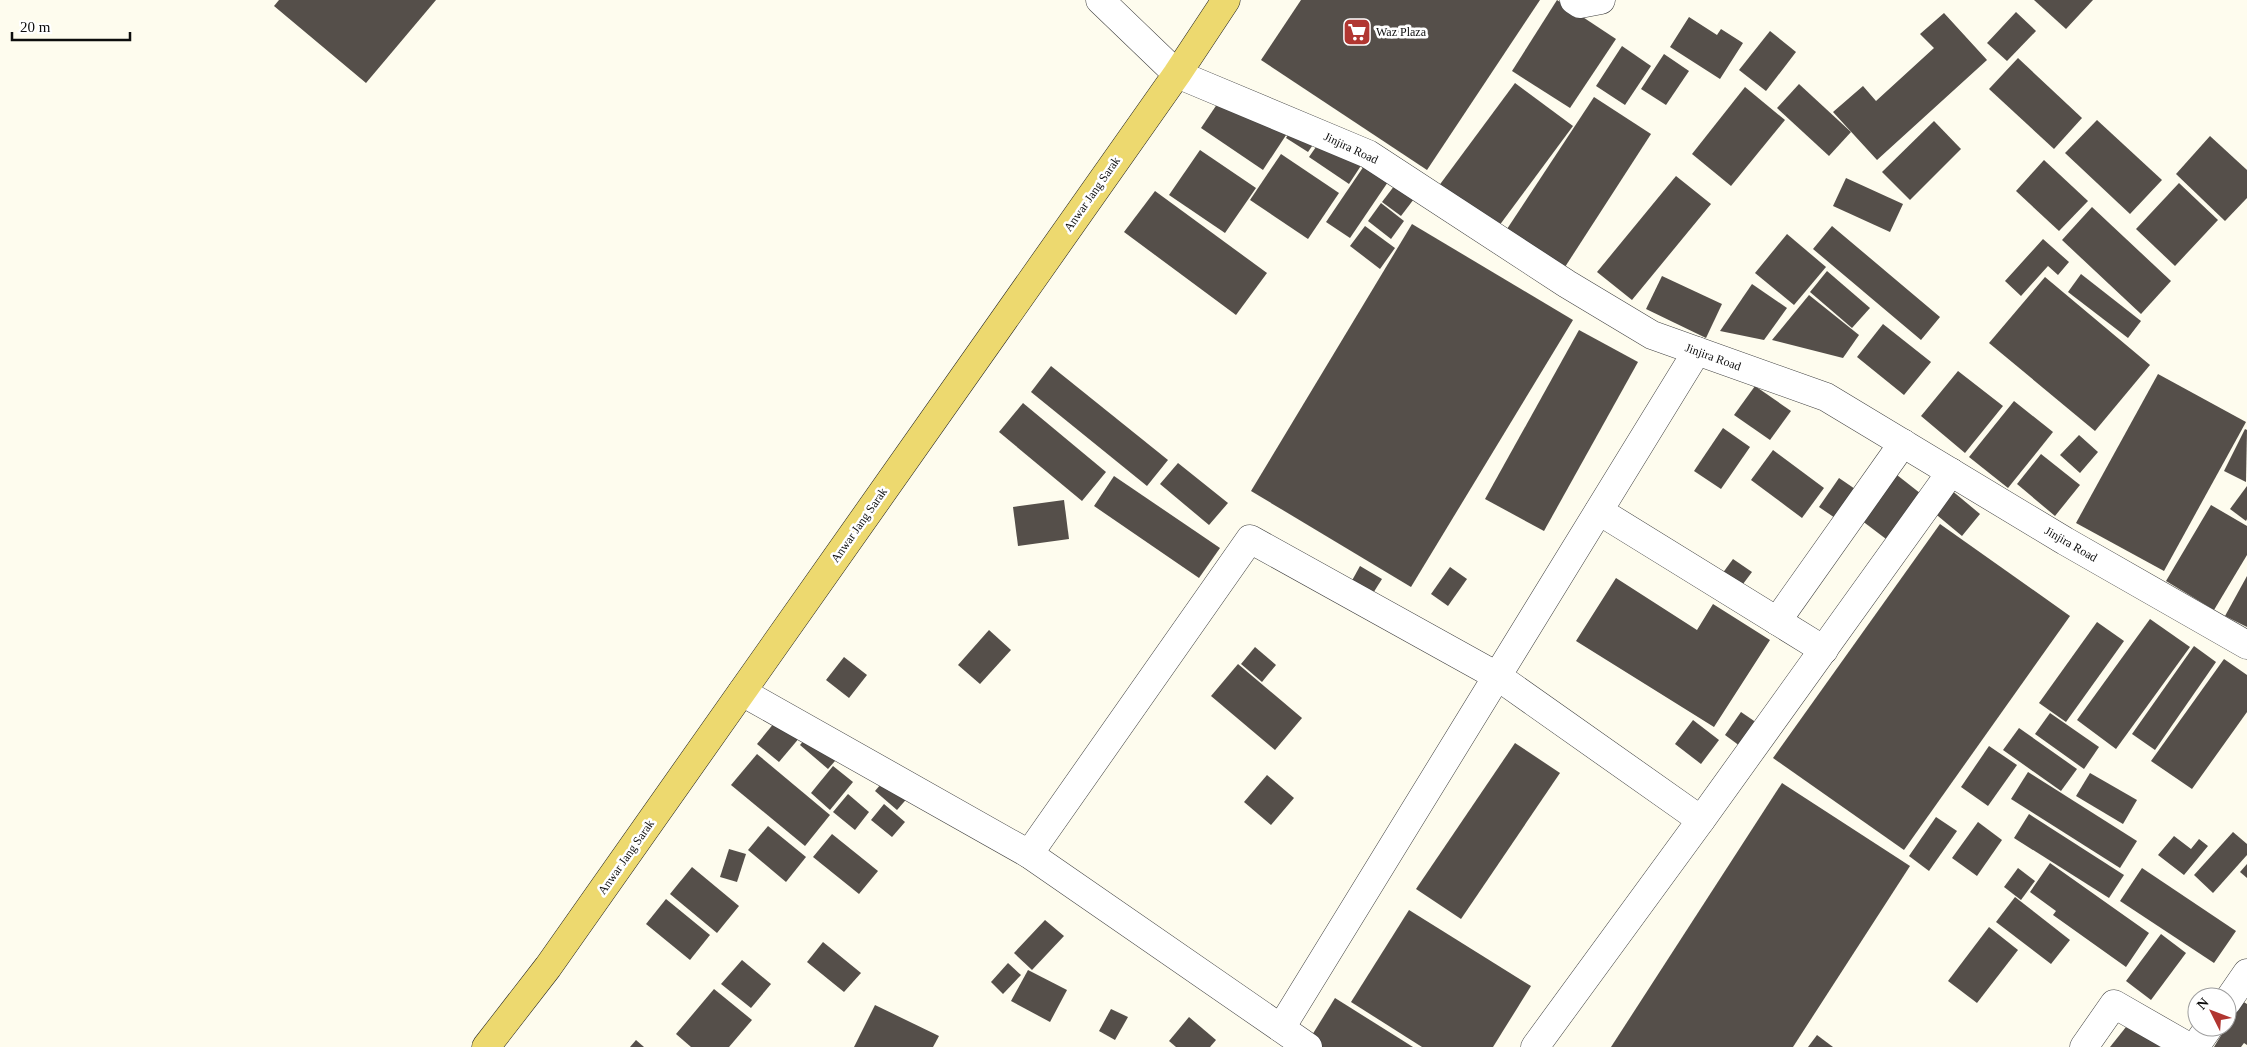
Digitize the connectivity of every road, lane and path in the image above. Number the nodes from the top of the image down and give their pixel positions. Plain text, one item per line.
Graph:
1 (1100, 0) edge
2 (1226, 0) edge
3 (1574, 0) edge
4 (1601, 0) edge
5 (1177, 74) junction
6 (1697, 351) junction
7 (1903, 444) junction
8 (1951, 472) junction
9 (1599, 511) junction
10 (1778, 621) junction
11 (2247, 645) edge
12 (1824, 650) junction
13 (1497, 676) junction
14 (742, 692) junction
15 (1701, 820) junction
16 (1029, 854) junction
17 (2247, 973) edge
18 (2237, 988) edge
19 (1281, 1028) junction
20 (486, 1047) edge
21 (1308, 1047) edge
22 (1534, 1047) edge
23 (2084, 1047) edge
24 (2189, 1047) edge

1 - 5 street
2 - 5 main road, Anwar Jang Sarak
3 - 4 street
5 - 6 street, Jinjira Road
5 - 14 main road, Anwar Jang Sarak
6 - 7 street, Jinjira Road
6 - 9 street
7 - 8 street, Jinjira Road
7 - 10 street
8 - 11 street, Jinjira Road
8 - 12 street
9 - 10 street
9 - 13 street
10 - 12 street
12 - 15 street
13 - 15 street
13 - 16 street
13 - 19 street
14 - 16 street
14 - 20 main road, Anwar Jang Sarak
15 - 22 street
16 - 19 street
17 - 18 street
19 - 21 street
23 - 24 street

